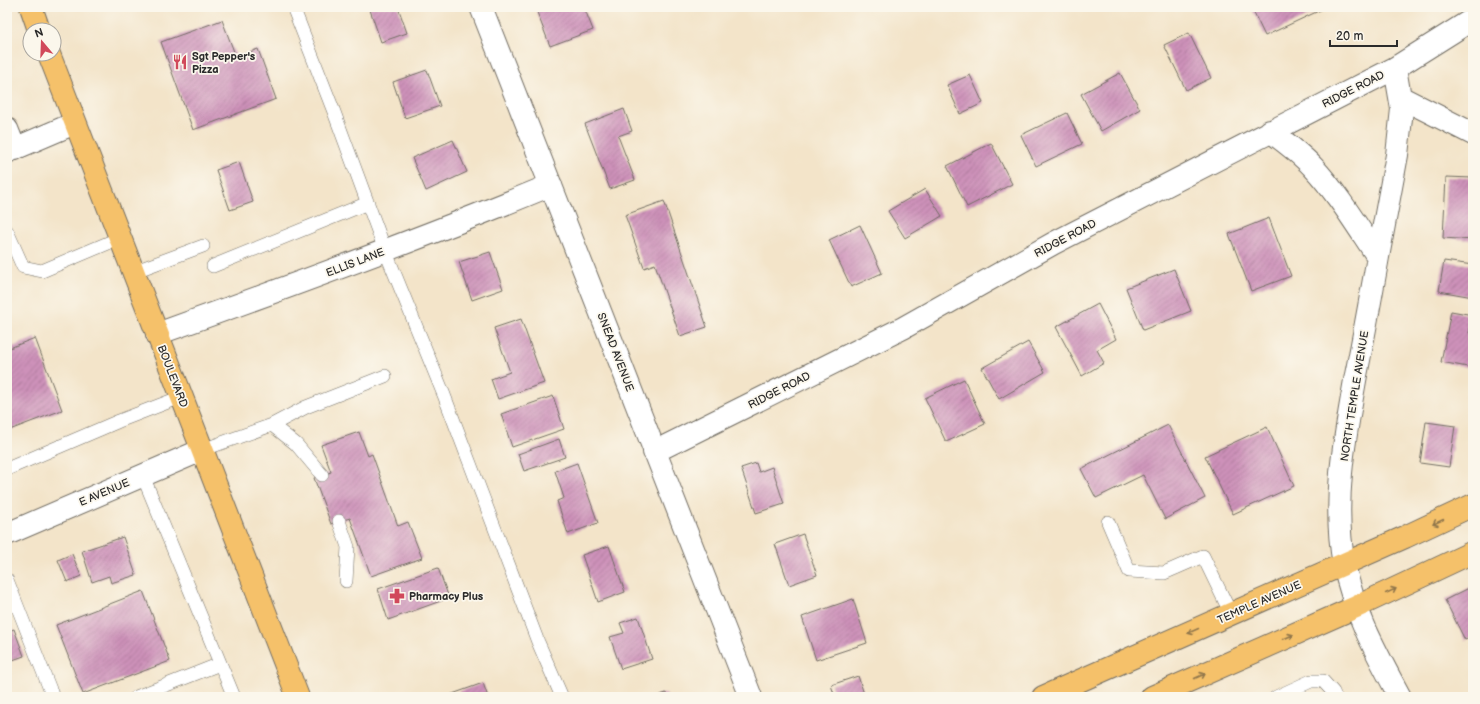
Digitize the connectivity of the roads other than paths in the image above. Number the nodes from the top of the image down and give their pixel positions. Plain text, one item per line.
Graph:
1 (30, 7) edge
2 (293, 7) edge
3 (481, 7) edge
4 (1473, 19) edge
5 (36, 22) edge
6 (52, 62) edge
7 (1395, 68) junction
8 (1400, 97) junction
9 (75, 123) junction
10 (1270, 132) junction
11 (1473, 134) edge
12 (10, 143) edge
13 (551, 185) junction
14 (368, 203) junction
15 (7, 231) edge
16 (120, 238) junction
17 (204, 246) dead end
18 (385, 250) junction
19 (1378, 257) junction
20 (213, 266) dead end
21 (133, 272) junction
22 (157, 334) junction
23 (385, 376) dead end
24 (181, 397) junction
25 (272, 425) junction
26 (202, 450) junction
27 (654, 452) junction
28 (7, 469) edge
29 (322, 475) dead end
30 (143, 476) junction
31 (1473, 505) edge
32 (339, 521) dead end
33 (1108, 522) dead end
34 (7, 534) edge
35 (1473, 552) edge
36 (1344, 564) junction
37 (7, 580) edge
38 (346, 581) dead end
39 (1356, 608) junction
40 (1231, 614) junction
41 (220, 664) junction
42 (1179, 692) edge
43 (53, 697) edge
44 (136, 697) edge
45 (234, 697) edge
46 (298, 697) edge
47 (562, 697) edge
48 (751, 697) edge
49 (1043, 697) edge
50 (1152, 697) edge
51 (1276, 697) edge
52 (1335, 697) edge
53 (1400, 697) edge

1 - 5 main road
2 - 14 lane
3 - 13 street, SNEAD AVENUE
4 - 7 street, RIDGE ROAD
6 - 9 main road, BOULEVARD
7 - 8 street, NORTH TEMPLE AVENUE
7 - 10 street, RIDGE ROAD
8 - 11 street
8 - 19 street, NORTH TEMPLE AVENUE
9 - 12 street
9 - 16 main road, BOULEVARD
10 - 19 street
10 - 27 street, RIDGE ROAD
13 - 18 street, ELLIS LANE
13 - 27 street, SNEAD AVENUE
14 - 18 lane
14 - 20 lane
15 - 16 lane
16 - 21 main road, BOULEVARD
17 - 21 lane
18 - 22 street, ELLIS LANE
18 - 47 lane
19 - 36 street, NORTH TEMPLE AVENUE
21 - 22 main road, BOULEVARD
22 - 24 main road, BOULEVARD
23 - 25 lane
24 - 26 main road, BOULEVARD
24 - 28 lane
25 - 26 lane
25 - 29 lane
26 - 30 street, E AVENUE
26 - 46 main road, BOULEVARD
27 - 48 street, SNEAD AVENUE
30 - 34 street, E AVENUE
30 - 41 lane
31 -> 36 main road, TEMPLE AVENUE
32 - 38 lane
33 - 40 lane
39 -> 35 main road
36 - 39 street, NORTH TEMPLE AVENUE
36 - 40 main road, TEMPLE AVENUE
37 - 43 lane
42 -> 39 main road
39 - 53 street, NORTH TEMPLE AVENUE
40 -> 49 main road, TEMPLE AVENUE
41 - 44 lane
41 - 45 lane
42 - 50 main road
51 - 52 lane

